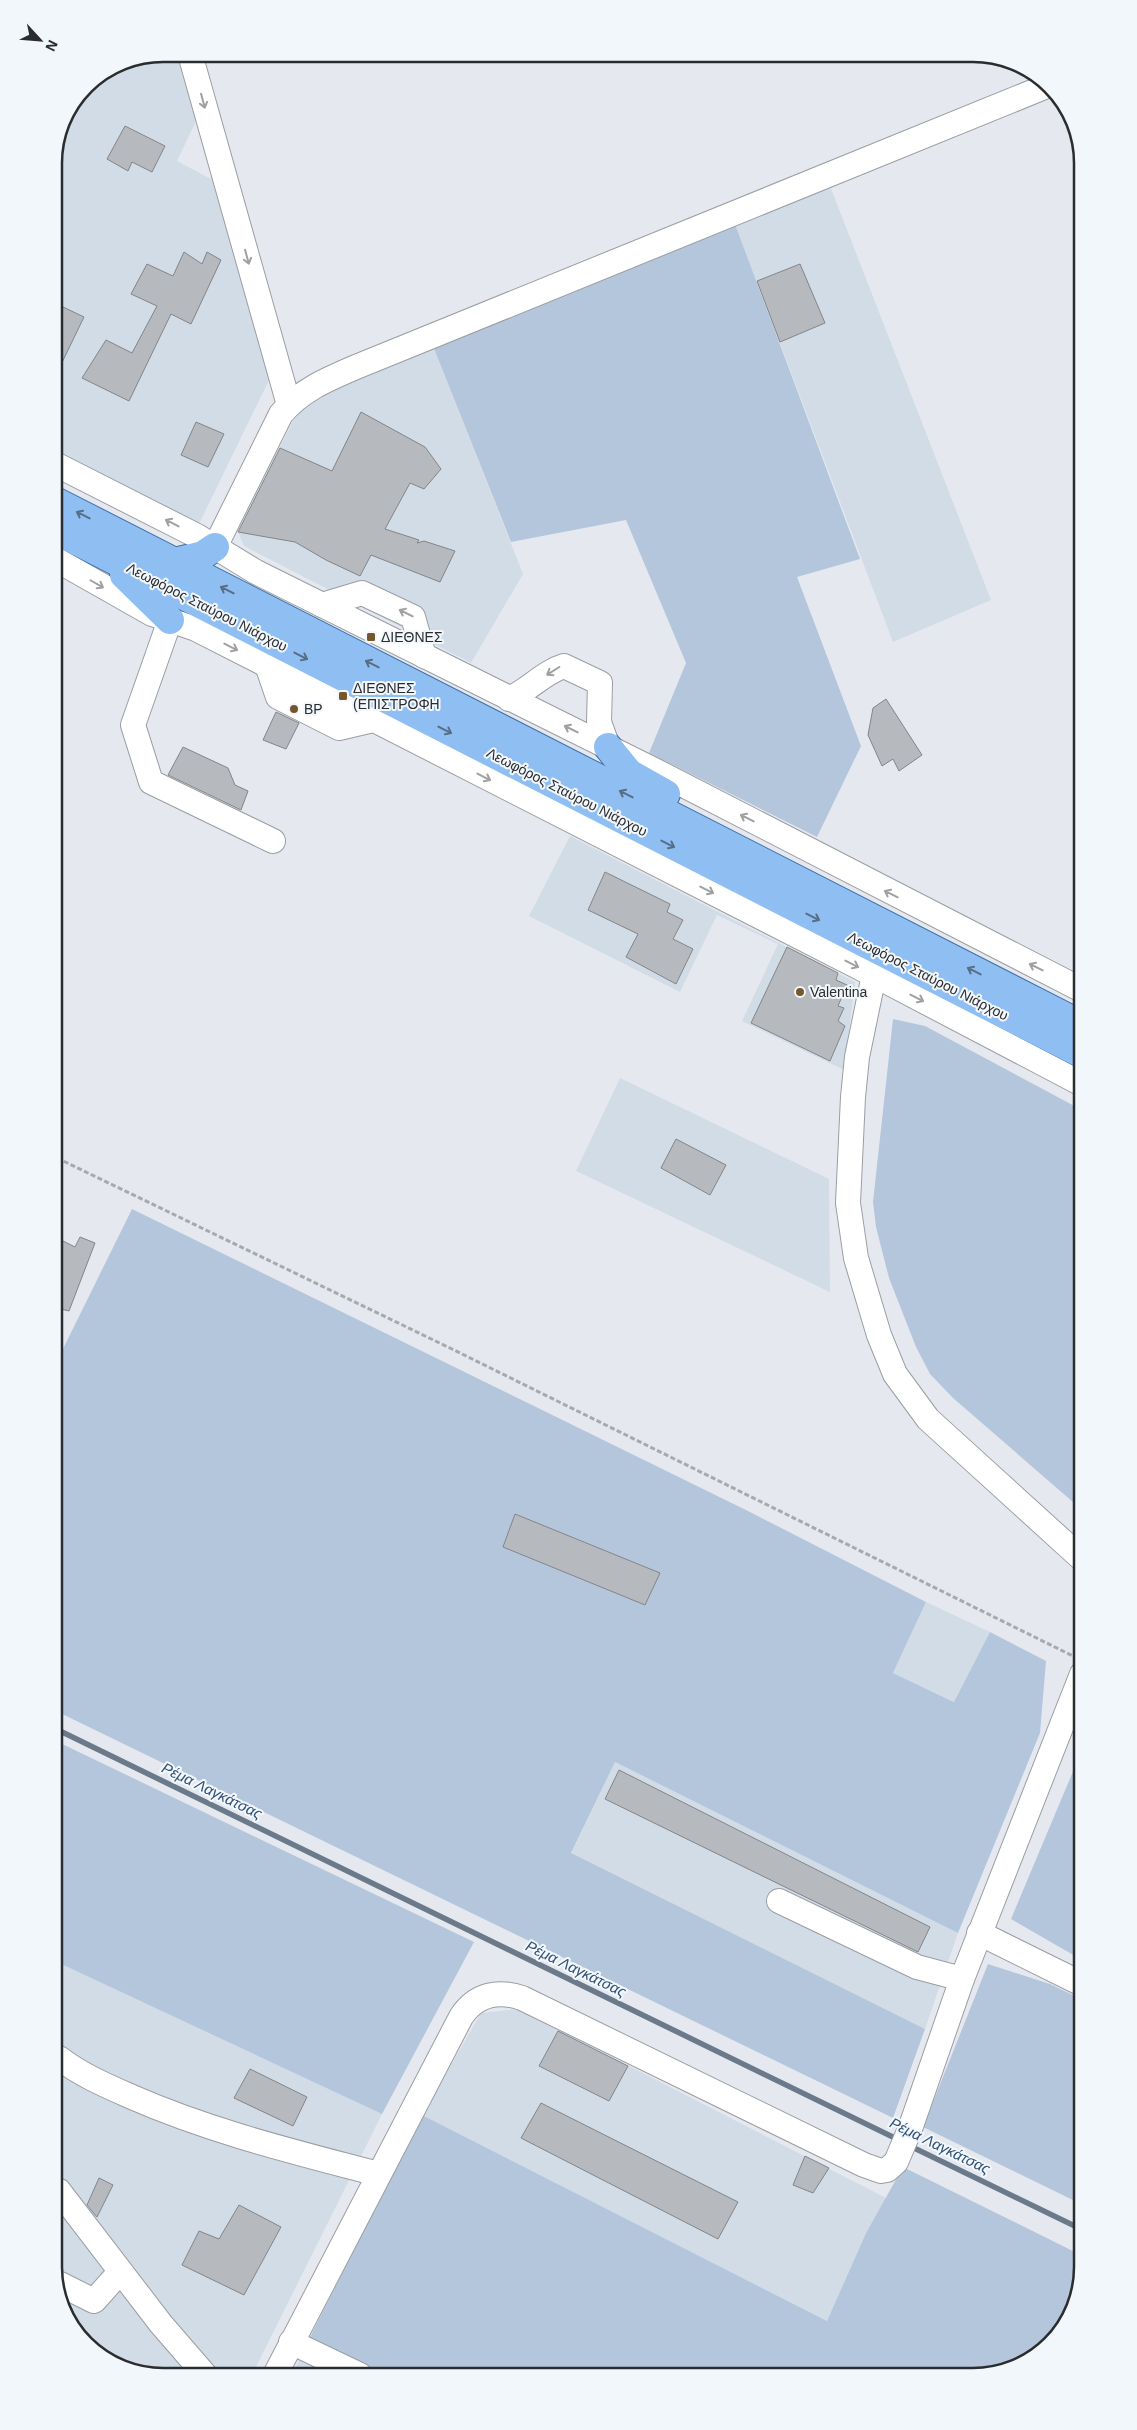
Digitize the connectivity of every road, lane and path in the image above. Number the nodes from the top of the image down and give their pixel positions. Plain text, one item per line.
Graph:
1 (192, 62) edge
2 (1041, 88) edge
3 (289, 405) junction
4 (63, 468) edge
5 (63, 505) edge
6 (63, 534) edge
7 (214, 547) junction
8 (108, 557) junction
9 (174, 562) junction
10 (63, 564) edge
11 (170, 620) junction
12 (510, 699) junction
13 (608, 747) junction
14 (273, 841) dead end
15 (755, 860) junction
16 (874, 975) junction
17 (1074, 986) edge
18 (1074, 1021) edge
19 (1074, 1050) edge
20 (1074, 1080) edge
21 (63, 1161) edge
22 (1074, 1552) edge
23 (1074, 1656) edge
24 (1074, 1694) edge
25 (779, 1901) dead end
26 (979, 1933) junction
27 (962, 1978) junction
28 (1074, 1980) edge
29 (62, 2060) edge
30 (378, 2174) junction
31 (62, 2195) edge
32 (120, 2272) junction
33 (64, 2286) edge
34 (291, 2342) junction
35 (198, 2367) edge
36 (279, 2367) edge
37 (344, 2367) edge

1 -> 3 street
2 - 3 street
3 - 7 street
7 -> 4 street
9 -> 5 main road, Λεωφόρος Σταύρου Νιάρχου
6 - 8 main road, Λεωφόρος Σταύρου Νιάρχου
7 - 9 main road
12 -> 7 street
8 - 11 main road
8 -> 19 main road, Λεωφόρος Σταύρου Νιάρχου
15 -> 9 main road, Λεωφόρος Σταύρου Νιάρχου
10 -> 11 street
11 - 14 street
11 -> 16 street
13 -> 12 street
13 -> 12 street
13 - 15 main road
17 -> 13 street
18 -> 15 main road, Λεωφόρος Σταύρου Νιάρχου
16 -> 20 street
16 - 22 street
21 - 23 path
24 - 26 street
25 - 27 street
26 - 27 street
26 - 28 street
27 - 30 street
29 - 30 street
30 - 34 street
31 - 32 street
32 - 33 street
32 - 35 street
34 - 36 street
34 - 37 street

